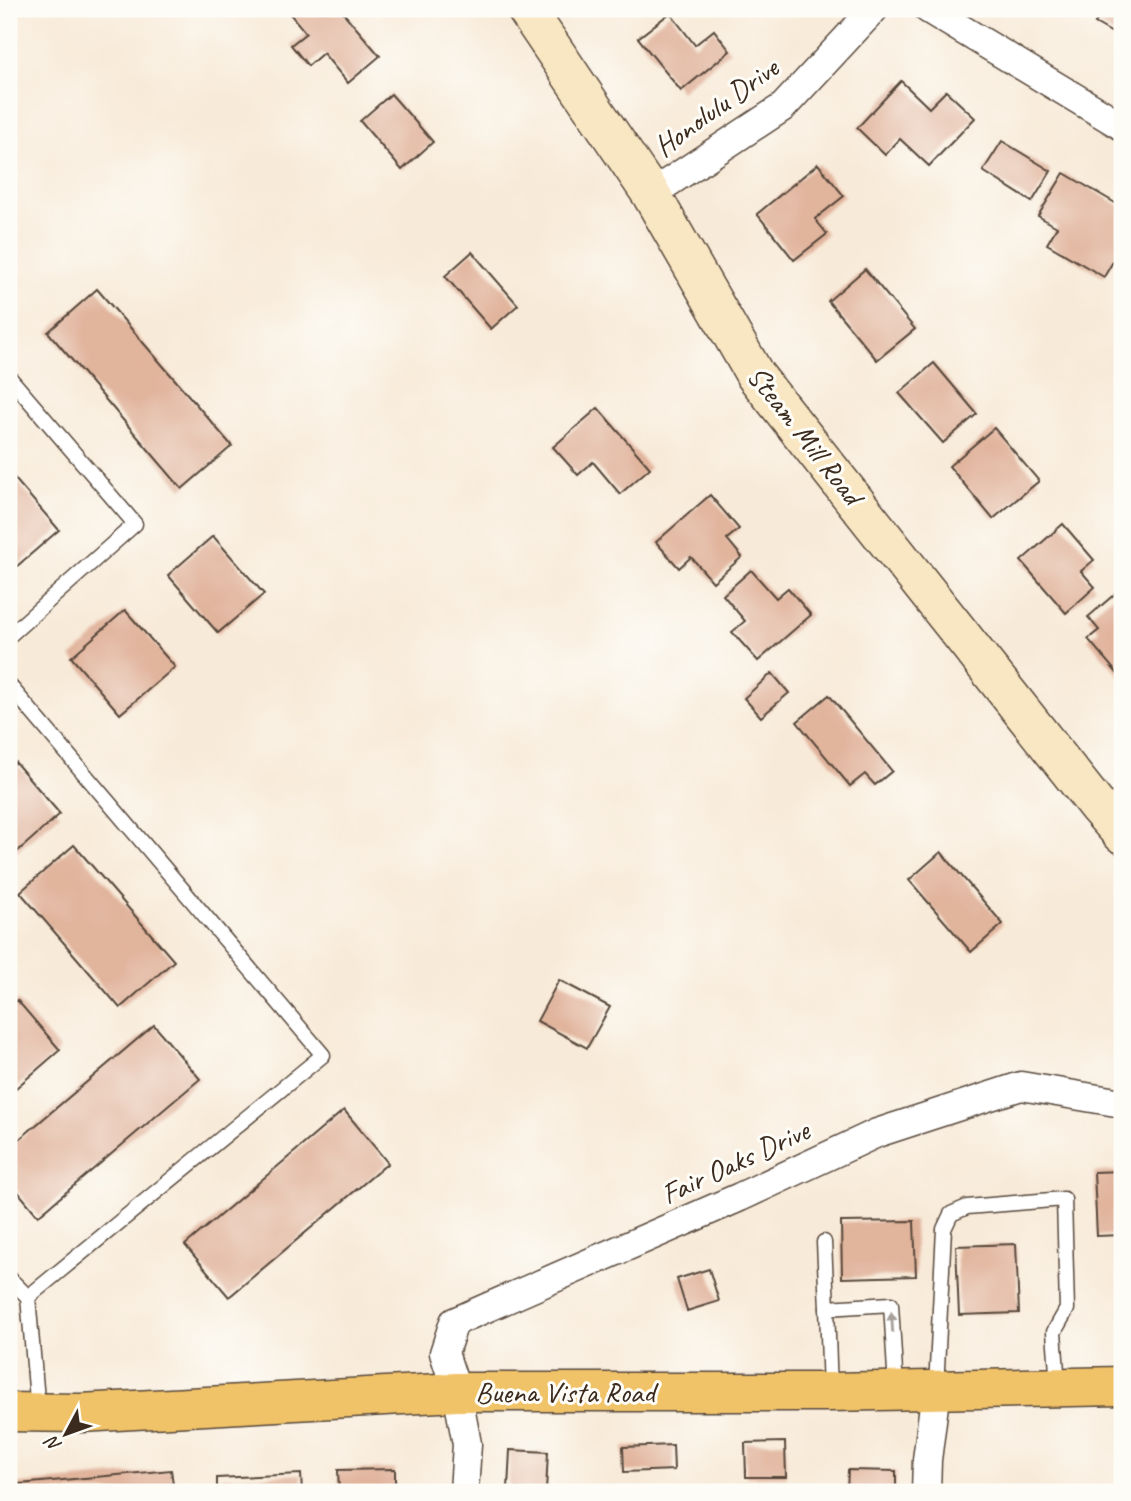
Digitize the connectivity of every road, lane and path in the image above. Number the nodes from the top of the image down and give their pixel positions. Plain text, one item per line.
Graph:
1 (526, 9) edge
2 (874, 9) edge
3 (928, 9) edge
4 (1122, 126) edge
5 (652, 194) junction
6 (9, 377) edge
7 (9, 636) edge
8 (9, 685) edge
9 (1122, 834) edge
10 (1122, 1103) edge
11 (824, 1242) dead end
12 (9, 1278) edge
13 (29, 1297) junction
14 (827, 1308) junction
15 (1122, 1386) edge
16 (1058, 1387) junction
17 (936, 1389) junction
18 (897, 1390) junction
19 (457, 1392) junction
20 (830, 1392) junction
21 (23, 1412) edge
22 (464, 1492) edge
23 (926, 1492) edge

1 - 5 street, Steam Mill Road
2 - 5 street, Honolulu Drive
3 - 4 street
5 - 9 street, Steam Mill Road
6 - 7 lane
8 - 13 lane
10 - 19 street, Fair Oaks Drive
11 - 14 lane
12 - 13 lane
13 - 21 lane
18 -> 14 lane
14 - 20 lane
15 - 16 main road, Buena Vista Road
16 - 17 main road, Buena Vista Road
16 - 17 lane
17 - 18 main road, Buena Vista Road
17 - 23 street
18 - 20 main road, Buena Vista Road
19 - 20 main road, Buena Vista Road
19 - 21 main road, Buena Vista Road
19 - 22 street, Fair Oaks Drive

